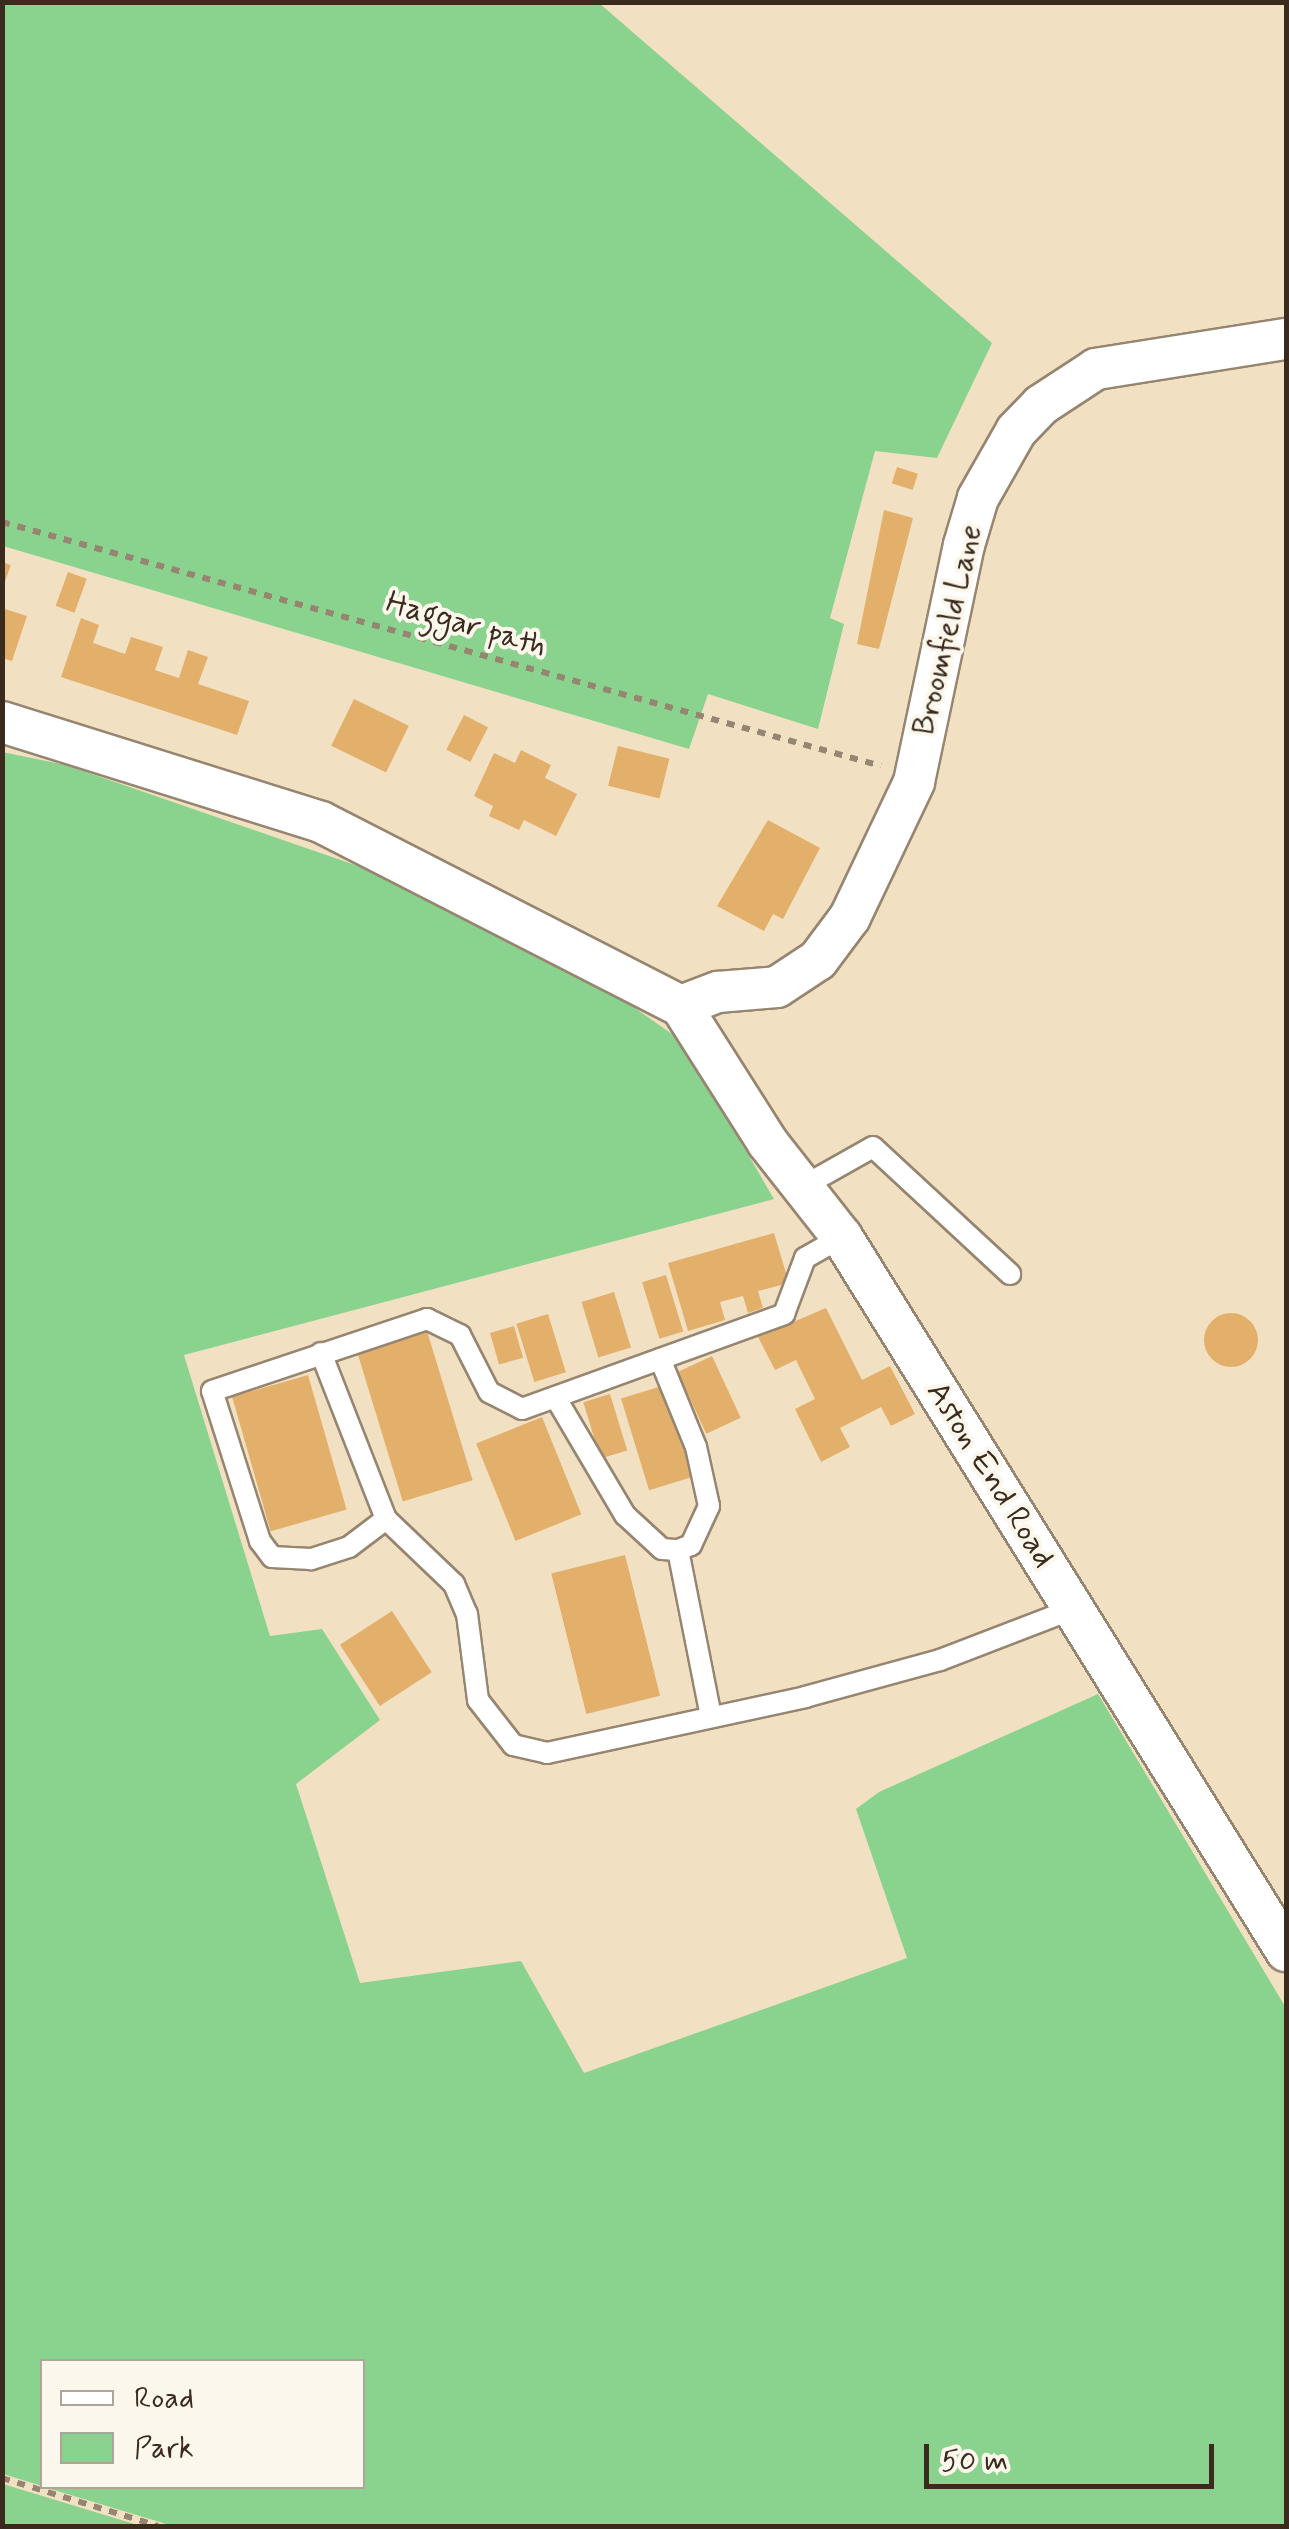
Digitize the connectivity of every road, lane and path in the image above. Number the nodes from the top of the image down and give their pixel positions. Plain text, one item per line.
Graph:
1 (1286, 338) edge
2 (2, 522) edge
3 (2, 722) edge
4 (914, 782) junction
5 (680, 1006) junction
6 (802, 1187) junction
7 (842, 1236) junction
8 (1010, 1274) dead end
9 (321, 1353) junction
10 (660, 1359) junction
11 (557, 1400) junction
12 (386, 1519) junction
13 (678, 1550) junction
14 (1073, 1609) junction
15 (712, 1716) junction
16 (1286, 1952) edge
17 (2, 2478) edge
18 (158, 2526) edge

1 - 4 street, Broomfield Lane
2 - 4 path, Haggar path
3 - 5 street
4 - 5 street, Broomfield Lane
5 - 6 street, Aston End Road
6 - 7 street, Aston End Road
6 - 8 lane
7 - 10 lane
7 - 14 street, Aston End Road
9 - 11 lane
9 - 12 lane
9 - 12 lane
10 - 11 lane
10 - 13 lane
11 - 13 lane
12 - 15 lane
13 - 15 lane
14 - 15 lane
14 - 16 street, Aston End Road
17 - 18 path

